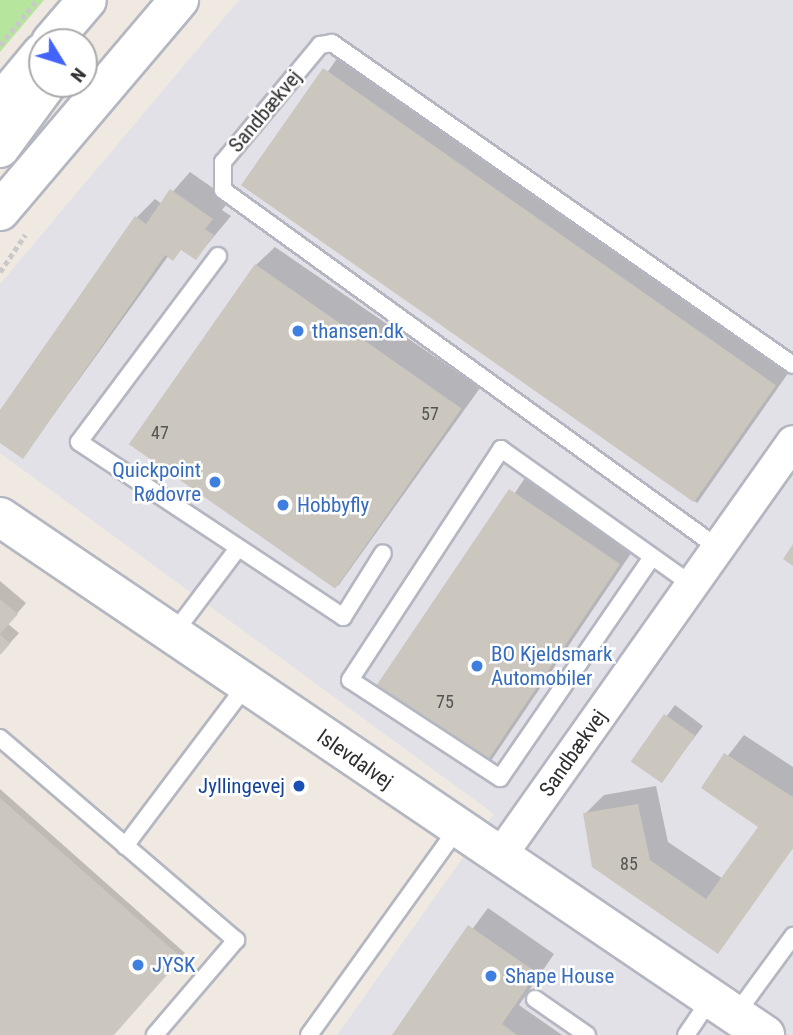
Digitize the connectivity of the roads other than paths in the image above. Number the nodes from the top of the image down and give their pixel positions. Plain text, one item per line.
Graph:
1 (87, 0) edge
2 (104, 0) edge
3 (179, 0) edge
4 (63, 28) edge
5 (87, 28) edge
6 (28, 70) edge
7 (37, 98) edge
8 (0, 104) edge
9 (0, 148) edge
10 (0, 211) edge
11 (218, 256) dead end
12 (793, 365) edge
13 (793, 442) edge
14 (0, 517) edge
15 (717, 547) junction
16 (239, 548) junction
17 (383, 553) dead end
18 (652, 558) junction
19 (691, 584) junction
20 (174, 633) junction
21 (247, 684) junction
22 (0, 738) edge
23 (458, 828) junction
24 (125, 846) junction
25 (500, 856) junction
26 (793, 936) edge
27 (535, 999) dead end
28 (738, 1016) edge
29 (155, 1035) edge
30 (309, 1035) edge
31 (587, 1035) edge
32 (686, 1035) edge

1 - 4 street
2 - 5 street
3 - 10 street
6 - 8 street
7 - 9 street
11 - 16 lane
12 - 15 lane, Sandbækvej
13 - 15 street, Sandbækvej
14 - 20 street, Islevdalvej
15 - 19 street, Sandbækvej
16 - 17 lane
16 - 20 lane
18 - 18 lane
18 - 19 lane
19 - 25 street, Sandbækvej
20 - 21 street, Islevdalvej
21 - 23 street, Islevdalvej
21 - 24 lane
22 - 24 lane
23 - 25 street, Islevdalvej
23 - 30 lane
24 - 29 lane
25 - 28 street, Islevdalvej
26 - 28 lane
27 - 31 lane
28 - 32 lane

